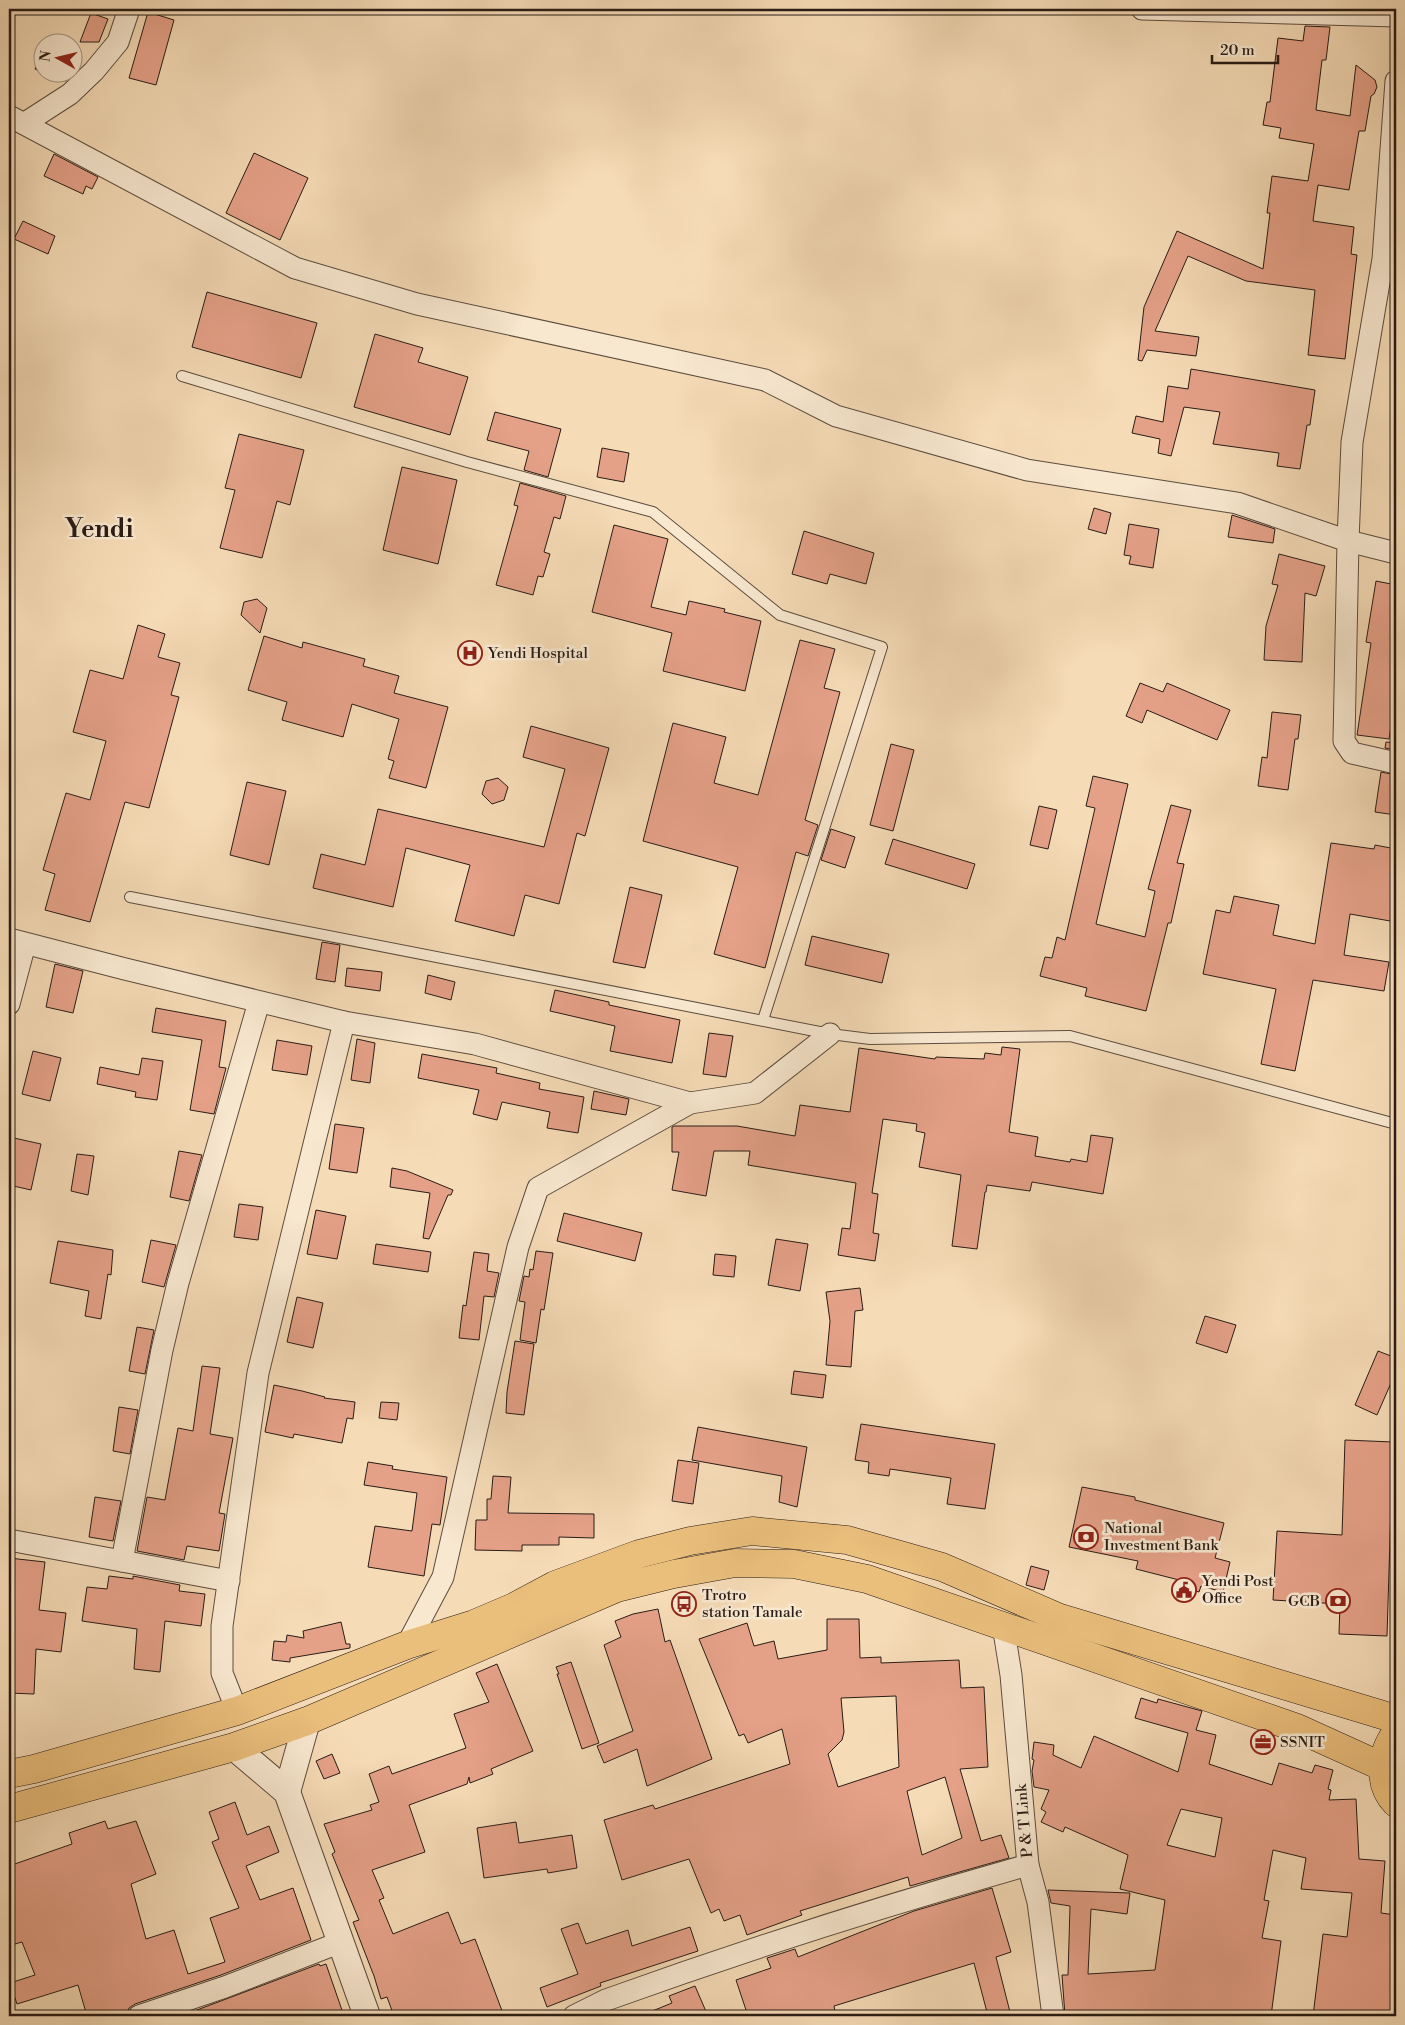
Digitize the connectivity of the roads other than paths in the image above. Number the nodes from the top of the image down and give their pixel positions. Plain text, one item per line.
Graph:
1 (129, 9) edge
2 (1142, 9) edge
3 (1396, 16) edge
4 (1396, 81) edge
5 (17, 120) edge
6 (182, 376) dead end
7 (1348, 541) junction
8 (1396, 553) edge
9 (1396, 763) edge
10 (130, 896) dead end
11 (17, 941) edge
12 (259, 1002) junction
13 (9, 1004) edge
14 (762, 1020) junction
15 (344, 1022) junction
16 (830, 1034) junction
17 (690, 1104) junction
18 (1396, 1124) edge
19 (9, 1540) edge
20 (122, 1561) junction
21 (228, 1581) junction
22 (1003, 1625) junction
23 (407, 1645) junction
24 (237, 1711) junction
25 (1396, 1719) edge
26 (307, 1721) junction
27 (1396, 1733) edge
28 (241, 1745) junction
29 (1383, 1767) junction
30 (9, 1774) edge
31 (287, 1792) junction
32 (1396, 1802) edge
33 (9, 1809) edge
34 (1028, 1866) junction
35 (341, 1942) junction
36 (138, 2016) edge
37 (367, 2016) edge
38 (574, 2016) edge
39 (1052, 2016) edge

1 - 5 street
2 - 3 street
4 - 7 street
5 - 7 street
6 - 14 lane
7 - 8 street
7 - 9 street
10 - 14 lane
11 - 12 street
11 - 13 street
12 - 15 street
12 - 20 street
14 - 16 lane
15 - 17 street
15 - 21 street
16 - 17 street
16 - 18 lane
17 - 23 street
19 - 20 street
20 - 21 street
21 - 24 street
22 - 26 highway
22 - 29 highway
22 - 34 street, P & T Link
23 - 24 highway
23 - 25 highway
24 - 28 highway
24 - 30 highway
26 - 28 highway
26 - 31 street
27 - 29 highway
28 - 31 street
28 - 33 highway
29 - 32 highway
31 - 35 street
34 - 38 street
34 - 39 street, P & T Link
35 - 36 street
35 - 37 street

